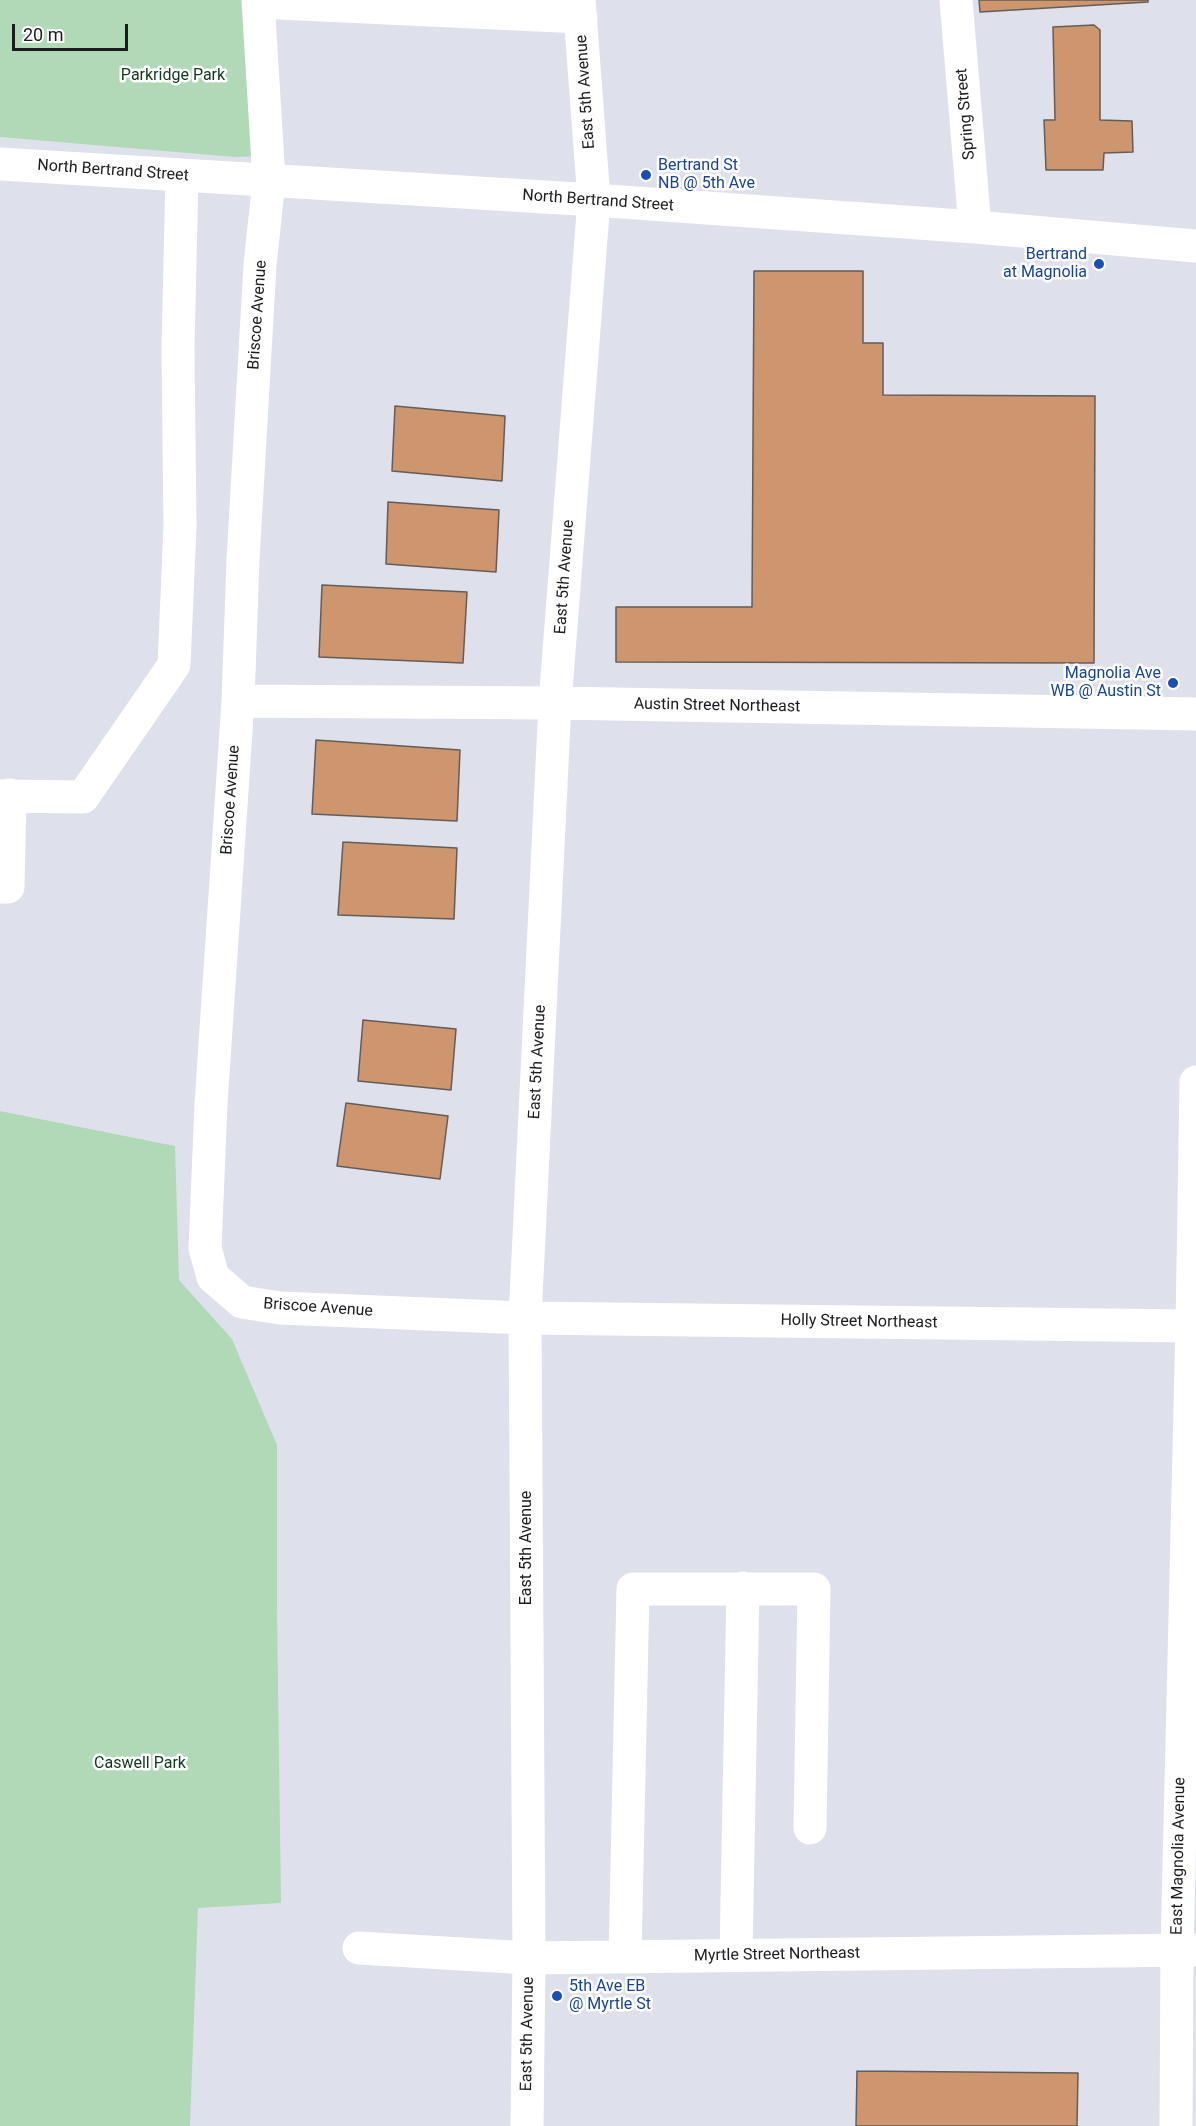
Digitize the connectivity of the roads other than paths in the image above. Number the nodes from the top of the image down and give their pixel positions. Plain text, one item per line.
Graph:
1 (956, 0) edge
2 (258, 1) edge
3 (580, 8) edge
4 (0, 164) edge
5 (182, 175) junction
6 (269, 180) junction
7 (594, 200) junction
8 (975, 227) junction
9 (1196, 246) edge
10 (238, 701) junction
11 (555, 703) junction
12 (1196, 714) edge
13 (5, 796) edge
14 (0, 887) edge
15 (1196, 1082) edge
16 (525, 1318) junction
17 (1192, 1326) junction
18 (743, 1588) junction
19 (810, 1828) dead end
20 (359, 1948) dead end
21 (1186, 1949) edge
22 (736, 1955) junction
23 (625, 1957) junction
24 (529, 1958) junction
25 (527, 2126) edge
26 (1176, 2126) edge

1 - 8 street, Spring Street
2 - 3 street
2 - 6 street, Briscoe Avenue
3 - 7 street, East 5th Avenue
4 - 5 street, North Bertrand Street
5 - 6 street, North Bertrand Street
5 - 13 street
6 - 7 street, North Bertrand Street
6 - 10 street, Briscoe Avenue
7 - 8 street, North Bertrand Street
7 - 11 street, East 5th Avenue
8 - 9 street, North Bertrand Street
10 - 11 street, Austin Street Northeast
10 - 16 street, Briscoe Avenue
11 - 12 street, Austin Street Northeast
11 - 16 street, East 5th Avenue
13 - 14 street
15 - 17 street, East Magnolia Avenue
16 - 17 street, Holly Street Northeast
16 - 24 street, East 5th Avenue
17 - 21 street, East Magnolia Avenue
18 - 19 street
18 - 22 street
18 - 23 street
20 - 24 street, Myrtle Street Northeast
21 - 22 street, Myrtle Street Northeast
21 - 26 street, East Magnolia Avenue
22 - 23 street, Myrtle Street Northeast
23 - 24 street, Myrtle Street Northeast
24 - 25 street, East 5th Avenue

